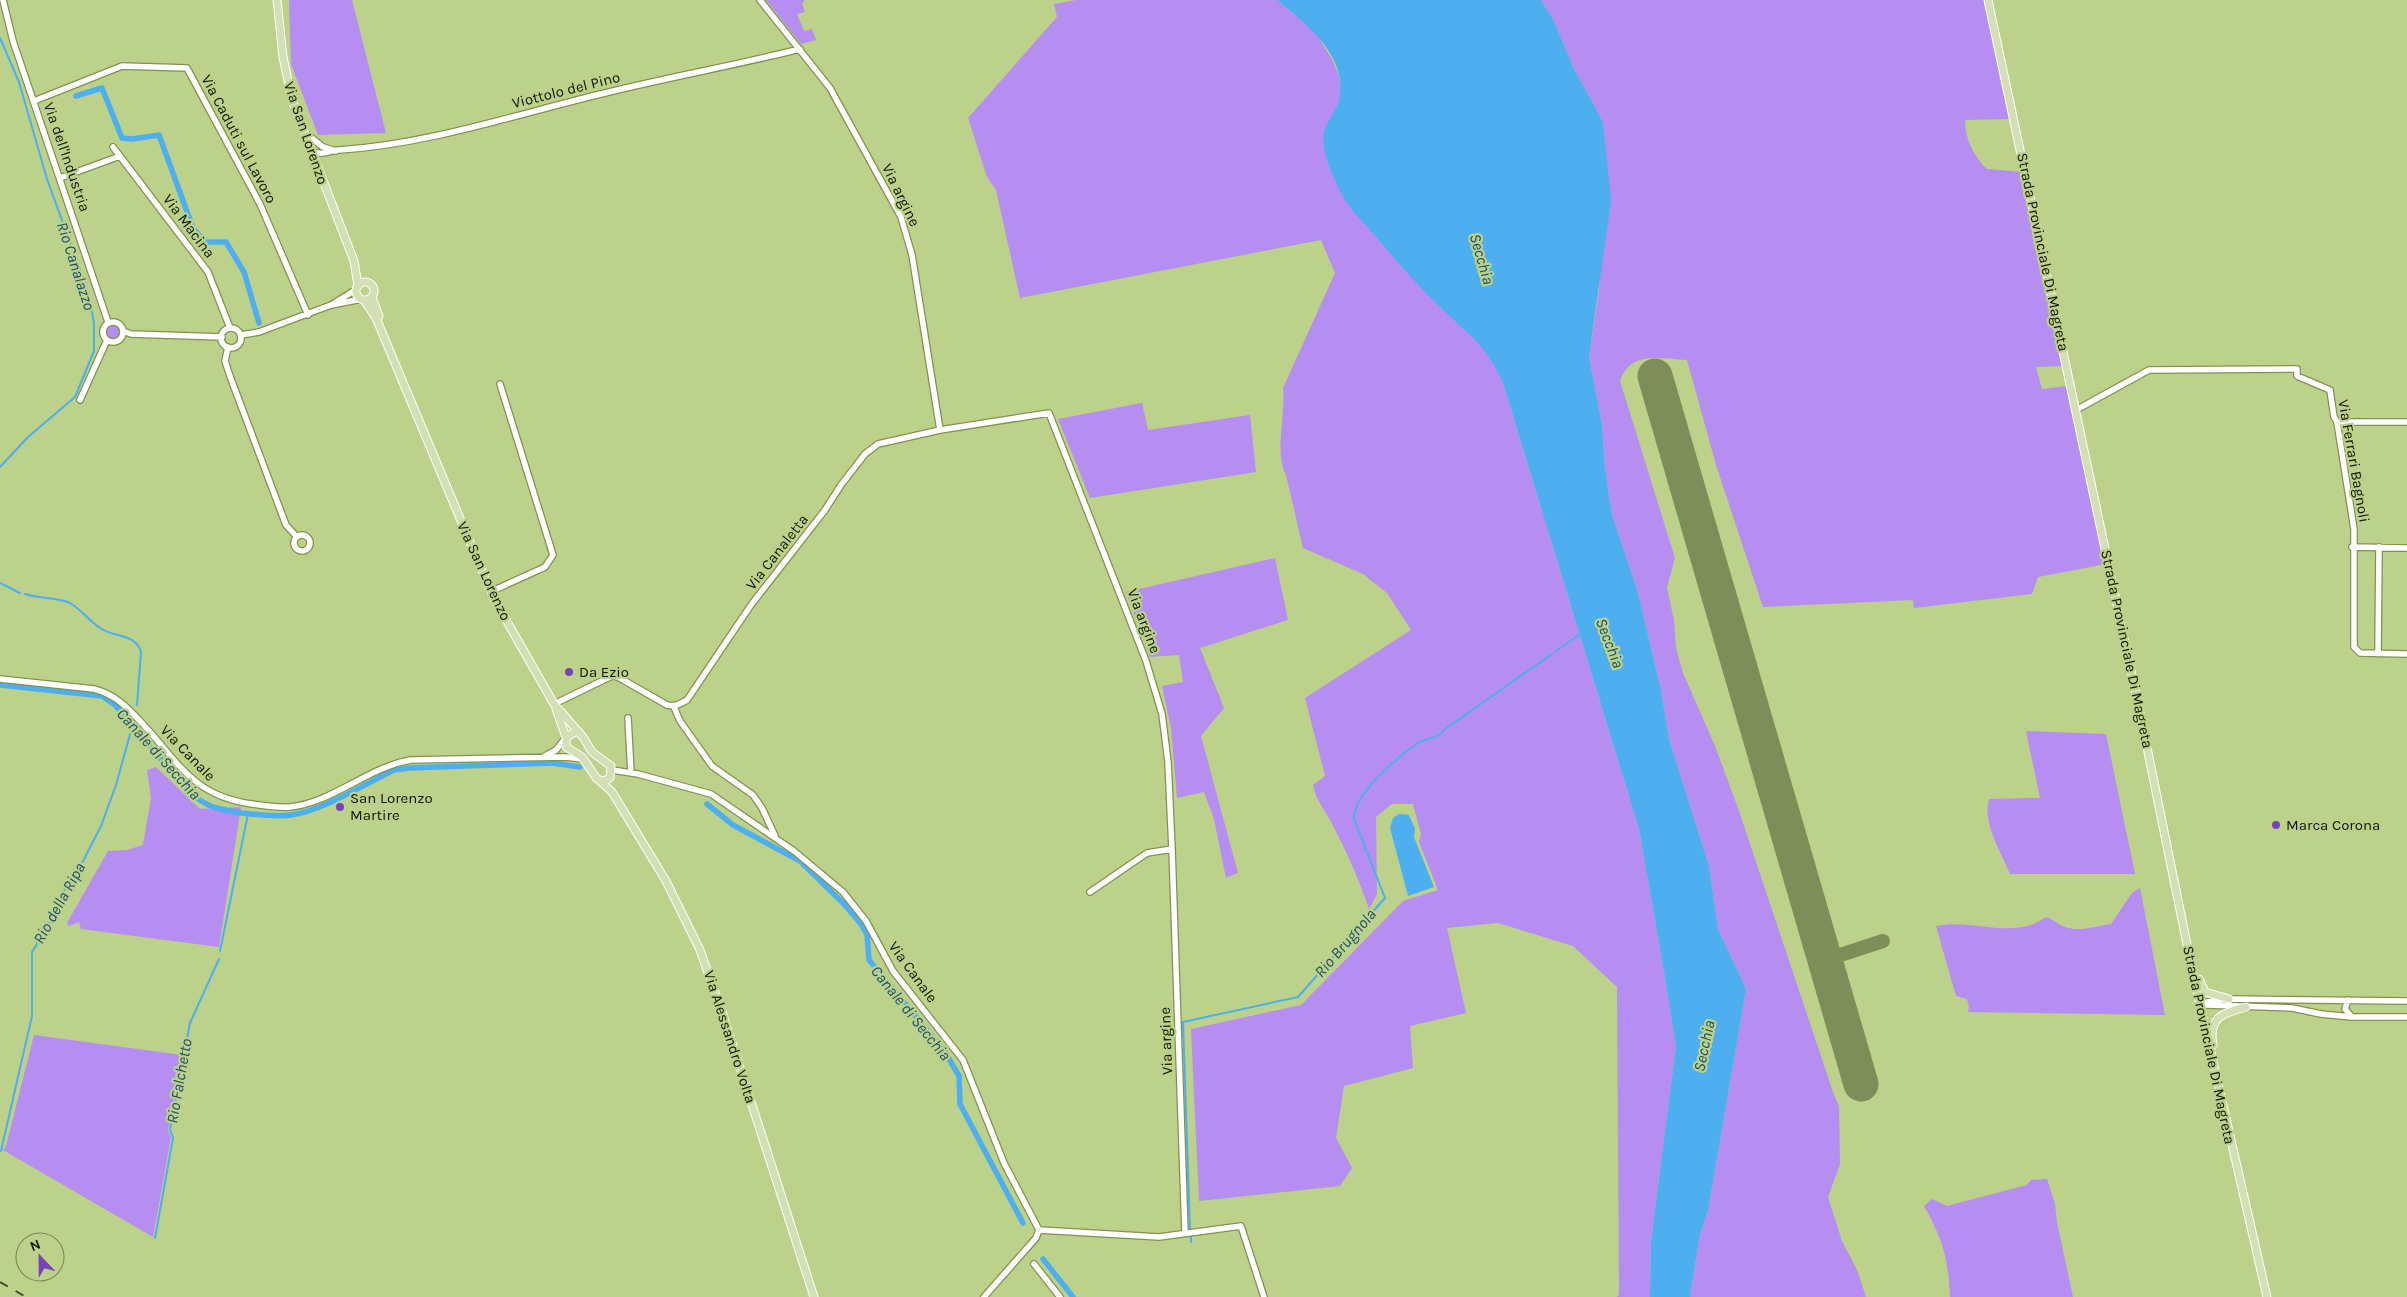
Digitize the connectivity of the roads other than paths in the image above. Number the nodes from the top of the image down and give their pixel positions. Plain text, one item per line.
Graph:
1 (3, 0) edge
2 (277, 0) edge
3 (760, 0) edge
4 (1988, 0) edge
5 (800, 48) junction
6 (34, 101) junction
7 (302, 130) junction
8 (113, 147) dead end
9 (323, 147) junction
10 (310, 150) junction
11 (336, 151) junction
12 (326, 154) junction
13 (120, 156) junction
14 (318, 168) junction
15 (60, 178) junction
16 (354, 261) junction
17 (368, 283) junction
18 (358, 287) junction
19 (372, 297) junction
20 (363, 300) junction
21 (331, 305) junction
22 (308, 315) junction
23 (108, 322) junction
24 (230, 328) junction
25 (123, 331) junction
26 (241, 335) junction
27 (222, 337) junction
28 (107, 340) junction
29 (228, 347) junction
30 (500, 384) dead end
31 (80, 400) dead end
32 (2076, 410) junction
33 (1049, 413) joint
34 (2337, 422) junction
35 (2407, 422) edge
36 (940, 430) junction
37 (424, 433) junction
38 (297, 538) dead end
39 (2352, 547) junction
40 (2379, 547) junction
41 (2407, 548) edge
42 (490, 592) junction
43 (2378, 654) junction
44 (2407, 654) edge
45 (0, 679) edge
46 (554, 704) junction
47 (674, 707) junction
48 (628, 718) dead end
49 (577, 731) junction
50 (565, 738) junction
51 (543, 757) junction
52 (584, 760) junction
53 (631, 773) junction
54 (611, 774) junction
55 (600, 781) junction
56 (612, 792) junction
57 (776, 838) junction
58 (1172, 849) junction
59 (1090, 892) dead end
60 (2187, 943) junction
61 (2229, 999) junction
62 (2348, 1000) junction
63 (2407, 1001) edge
64 (2200, 1003) junction
65 (2246, 1007) junction
66 (2352, 1017) junction
67 (2407, 1017) edge
68 (2216, 1077) junction
69 (1040, 1230) junction
70 (1189, 1233) junction
71 (1034, 1264) dead end
72 (814, 1297) edge
73 (984, 1297) edge
74 (1060, 1297) edge
75 (1264, 1297) edge
76 (2267, 1297) edge

1 - 6 street, Via dell'Industria
2 - 7 main road, Via San Lorenzo
3 - 5 street, Via argine
4 - 32 main road, Strada Provinciale Di Magreta
5 - 11 street, Viottolo del Pino
5 - 36 street, Via argine
6 - 15 street, Via dell'Industria
6 - 22 street, Via Caduti sul Lavoro
7 - 9 street, Viottolo del Pino
7 - 10 main road, Via San Lorenzo
8 - 13 street, Via Macina
9 - 10 street
9 - 11 street, Viottolo del Pino
10 - 12 street
10 - 14 main road, Via San Lorenzo
11 - 12 street, Viottolo del Pino
12 - 14 street
13 - 15 street
13 - 24 street, Via Macina
14 - 16 main road, Via San Lorenzo
15 - 23 street, Via dell'Industria
16 - 17 main road, Via San Lorenzo
16 - 18 main road, Via San Lorenzo
17 - 18 main road
17 - 19 main road
18 - 20 main road
18 - 21 street
19 - 20 main road
19 - 37 main road, Via San Lorenzo
20 - 21 street
20 - 37 main road, Via San Lorenzo
21 - 22 street
22 - 26 street
23 - 25 street
23 - 28 street
24 - 26 street
24 - 27 street
25 - 27 street
25 - 28 street
26 - 29 street
27 - 29 street
28 - 31 street
29 - 38 street
30 - 42 street
32 - 34 street, Via Ferrari Bagnoli
32 - 60 main road, Strada Provinciale Di Magreta
33 - 36 street, Via Canaletta
33 - 58 street, Via argine
34 - 35 street
34 - 39 street, Via Ferrari Bagnoli
36 - 47 street, Via Canaletta
37 - 42 main road, Via San Lorenzo
39 - 40 street
39 - 43 street, Via Ferrari Bagnoli
40 - 41 street
40 - 43 street
42 - 46 main road, Via San Lorenzo
43 - 44 street
45 - 51 street, Via Canale
46 - 47 street
46 - 49 main road
46 - 50 main road
47 - 57 street
48 - 53 street
49 - 50 main road
49 - 54 main road
50 - 51 street
50 - 52 main road
51 - 52 street, Via Canale
52 - 55 main road
53 - 54 street, Via Canale
53 - 57 street, Via Canale
54 - 55 main road
54 - 56 main road
55 - 56 main road
56 - 72 main road, Via Alessandro Volta
57 - 69 street, Via Canale
58 - 59 street
58 - 70 street, Via argine
60 - 61 main road
60 - 64 main road, Strada Provinciale Di Magreta
61 - 62 street
61 - 64 street
62 - 63 street
62 - 66 street
64 - 65 street
64 - 68 main road, Strada Provinciale Di Magreta
65 - 66 street
65 - 68 main road
66 - 67 street
68 - 76 main road, Strada Provinciale Di Magreta
69 - 70 street
69 - 73 street
70 - 75 street
71 - 74 street

